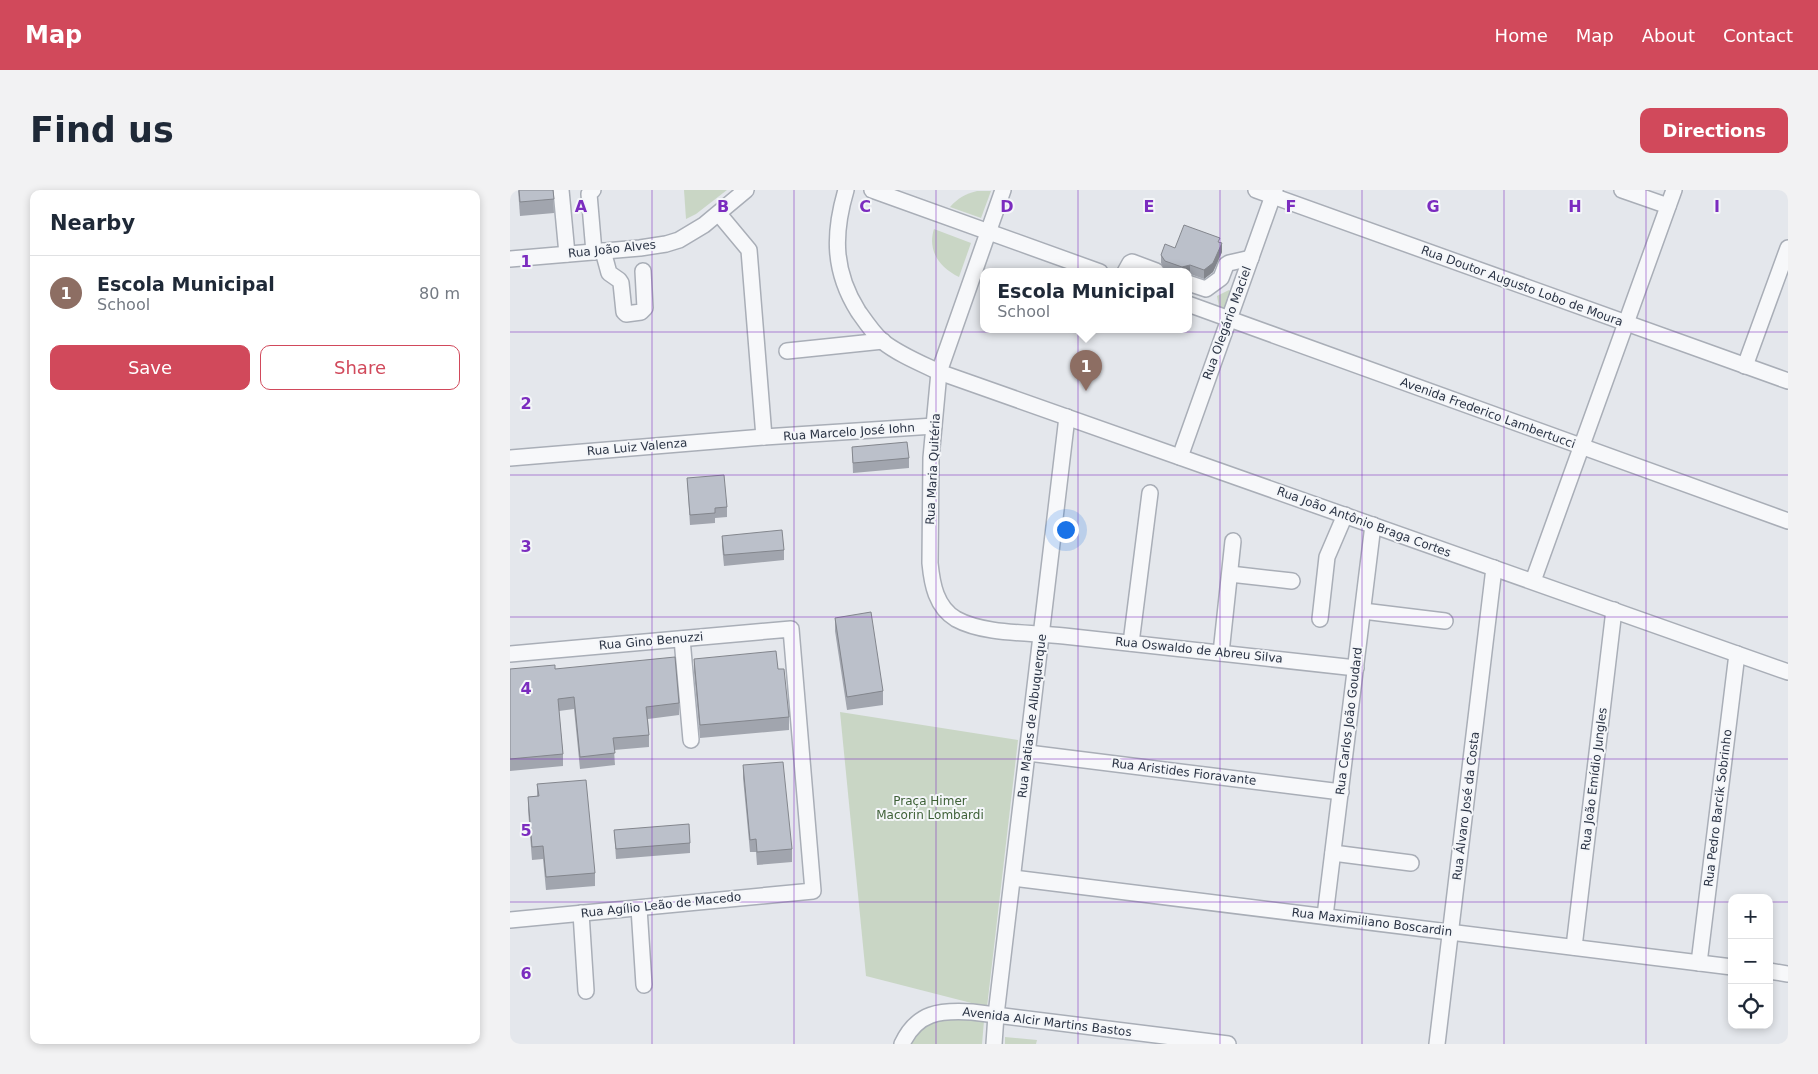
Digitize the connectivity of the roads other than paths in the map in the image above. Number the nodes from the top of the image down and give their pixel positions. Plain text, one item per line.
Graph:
1 (561, 190) edge
2 (593, 190) edge
3 (746, 190) edge
4 (846, 190) edge
5 (872, 190) edge
6 (1003, 190) edge
7 (1256, 190) edge
8 (1622, 190) edge
9 (1674, 190) edge
10 (1274, 193) edge
11 (1668, 206) junction
12 (719, 214) junction
13 (988, 232) junction
14 (1788, 248) edge
15 (599, 251) junction
16 (567, 254) junction
17 (1251, 258) junction
18 (510, 259) edge
19 (1089, 268) edge
20 (1127, 268) edge
21 (1146, 268) edge
22 (643, 272) dead end
23 (1221, 278) junction
24 (1192, 284) edge
25 (1206, 289) junction
26 (1238, 294) junction
27 (1192, 306) edge
28 (1212, 313) junction
29 (1229, 319) junction
30 (1626, 323) junction
31 (883, 341) junction
32 (787, 351) dead end
33 (1745, 366) junction
34 (940, 372) junction
35 (1788, 382) edge
36 (1067, 417) junction
37 (934, 426) junction
38 (764, 437) junction
39 (1582, 446) junction
40 (1180, 456) junction
41 (510, 458) edge
42 (1150, 492) dead end
43 (1345, 515) junction
44 (1788, 521) edge
45 (1373, 525) junction
46 (1233, 540) dead end
47 (1494, 568) junction
48 (1230, 574) junction
49 (1292, 582) dead end
50 (1533, 582) junction
51 (1614, 610) junction
52 (1363, 611) junction
53 (1320, 619) dead end
54 (1444, 621) dead end
55 (1042, 633) junction
56 (682, 639) junction
57 (1131, 643) junction
58 (1221, 653) junction
59 (510, 654) edge
60 (1737, 654) junction
61 (1356, 668) junction
62 (1788, 672) edge
63 (690, 740) dead end
64 (1028, 753) junction
65 (1341, 792) junction
66 (1333, 852) junction
67 (1411, 863) dead end
68 (1013, 878) junction
69 (813, 891) joint
70 (639, 908) junction
71 (581, 913) junction
72 (1325, 916) junction
73 (510, 920) edge
74 (1451, 932) junction
75 (1574, 947) junction
76 (1700, 963) junction
77 (1728, 966) edge
78 (1773, 972) edge
79 (1788, 974) edge
80 (644, 985) dead end
81 (586, 991) dead end
82 (996, 1015) junction
83 (1119, 1037) edge
84 (1183, 1041) edge
85 (902, 1044) edge
86 (994, 1044) edge
87 (1228, 1044) edge
88 (1437, 1044) edge

1 - 16 street
2 - 15 street
3 - 12 street
4 - 31 street, Rua João Antônio Braga Cortes
5 - 13 street
6 - 13 street, Rua Maria Quitéria
7 - 10 street, Rua Doutor Augusto Lobo de Moura
8 - 11 street
9 - 11 street
10 - 17 street, Rua Olegário Maciel
10 - 30 street, Rua Doutor Augusto Lobo de Moura
11 - 30 street
12 - 15 street, Rua João Alves
12 - 38 street
13 - 19 street
13 - 34 street, Rua Maria Quitéria
14 - 33 street
15 - 16 street, Rua João Alves
15 - 22 street
16 - 18 street, Rua João Alves
17 - 23 street
17 - 26 street, Rua Olegário Maciel
20 - 21 street
23 - 25 street
23 - 26 street
24 - 25 street
25 - 28 street
26 - 29 street, Rua Olegário Maciel
27 - 28 street, Avenida Frederico Lambertucci
28 - 29 street, Avenida Frederico Lambertucci
29 - 39 street, Avenida Frederico Lambertucci
29 - 40 street, Rua Olegário Maciel
30 - 33 street, Rua Doutor Augusto Lobo de Moura
30 - 39 street
31 - 32 street
31 - 34 street, Rua João Antônio Braga Cortes
33 - 35 street, Rua Doutor Augusto Lobo de Moura
34 - 36 street, Rua João Antônio Braga Cortes
34 - 37 street, Rua Maria Quitéria
36 - 40 street, Rua João Antônio Braga Cortes
36 - 55 street, Rua Matias de Albuquerque
37 - 38 street, Rua Marcelo José Iohn
37 - 55 street, Rua Maria Quitéria
38 - 41 street, Rua Luiz Valenza
39 - 44 street, Avenida Frederico Lambertucci
39 - 50 street
40 - 43 street, Rua João Antônio Braga Cortes
42 - 57 street
43 - 45 street, Rua João Antônio Braga Cortes
43 - 53 street
45 - 47 street, Rua João Antônio Braga Cortes
45 - 52 street, Rua Carlos João Goudard
46 - 48 street
47 - 50 street, Rua João Antônio Braga Cortes
47 - 74 street, Rua Álvaro José da Costa
48 - 49 street
48 - 58 street
50 - 51 street, Rua João Antônio Braga Cortes
51 - 60 street, Rua João Antônio Braga Cortes
51 - 75 street, Rua João Emídio Jungles
52 - 54 street
52 - 61 street, Rua Carlos João Goudard
55 - 57 street, Rua Oswaldo de Abreu Silva
55 - 64 street, Rua Matias de Albuquerque
56 - 59 street, Rua Gino Benuzzi
56 - 63 street
56 - 69 street, Rua Gino Benuzzi
57 - 58 street, Rua Oswaldo de Abreu Silva
58 - 61 street, Rua Oswaldo de Abreu Silva
60 - 62 street, Rua João Antônio Braga Cortes
60 - 76 street, Rua Pedro Barcik Sobrinho
61 - 65 street, Rua Carlos João Goudard
64 - 65 street, Rua Aristides Fioravante
64 - 68 street, Rua Matias de Albuquerque
65 - 66 street, Rua Carlos João Goudard
66 - 67 street
66 - 72 street, Rua Carlos João Goudard
68 - 72 street, Rua Maximiliano Boscardin
68 - 82 street, Rua Matias de Albuquerque
69 - 70 street, Rua Agílio Leão de Macedo
70 - 71 street, Rua Agílio Leão de Macedo
70 - 80 street
71 - 73 street, Rua Agílio Leão de Macedo
71 - 81 street
72 - 74 street, Rua Maximiliano Boscardin
74 - 75 street, Rua Maximiliano Boscardin
74 - 88 street, Rua Álvaro José da Costa
75 - 76 street, Rua Maximiliano Boscardin
76 - 77 street, Rua Maximiliano Boscardin
78 - 79 street
82 - 83 street, Avenida Alcir Martins Bastos
82 - 85 street, Avenida Alcir Martins Bastos
82 - 86 street, Rua Matias de Albuquerque
83 - 84 street, Avenida Alcir Martins Bastos
84 - 87 street, Avenida Alcir Martins Bastos

